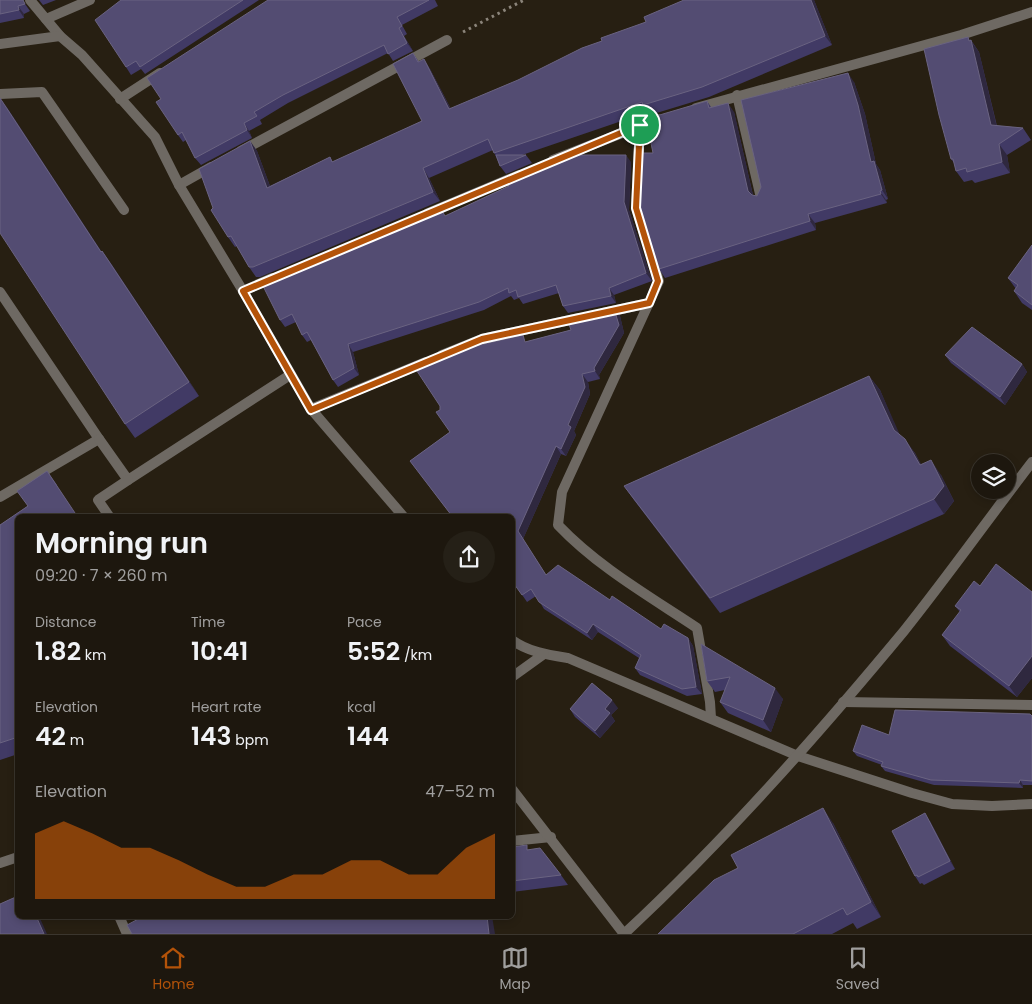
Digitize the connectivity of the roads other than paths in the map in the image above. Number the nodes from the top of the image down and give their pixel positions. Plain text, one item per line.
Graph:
1 (30, 0) edge
2 (90, 0) edge
3 (1032, 12) edge
4 (46, 20) junction
5 (60, 36) junction
6 (447, 40) road end
7 (0, 44) edge
8 (168, 68) edge
9 (0, 94) edge
10 (737, 95) junction
11 (120, 99) junction
12 (684, 111) edge
13 (667, 116) edge
14 (640, 125) junction
15 (179, 185) junction
16 (760, 198) edge
17 (124, 210) dead end
18 (414, 218) edge
19 (279, 276) edge
20 (243, 291) junction
21 (0, 292) edge
22 (649, 303) junction
23 (290, 375) junction
24 (311, 410) junction
25 (99, 440) junction
26 (1032, 462) edge
27 (128, 480) junction
28 (0, 497) edge
29 (108, 514) edge
30 (401, 514) edge
31 (515, 642) edge
32 (544, 654) junction
33 (515, 675) edge
34 (843, 702) junction
35 (1032, 705) edge
36 (711, 718) junction
37 (798, 756) junction
38 (515, 793) edge
39 (1032, 804) edge
40 (551, 838) junction
41 (515, 841) edge
42 (15, 858) edge
43 (0, 863) edge
44 (120, 919) edge
45 (127, 934) edge
46 (624, 934) edge

1 - 4 street
2 - 4 street
3 - 10 street
4 - 5 street
5 - 7 street
5 - 11 street
6 - 15 street
8 - 11 street
9 - 17 street
10 - 12 street
10 - 16 street
11 - 15 street
13 - 14 street
14 - 18 street
14 - 22 street
15 - 20 street
19 - 20 street
20 - 23 street
21 - 25 street
22 - 24 street
22 - 36 street
23 - 24 street
23 - 27 street
24 - 30 street
25 - 27 street
25 - 28 street
26 - 34 street
27 - 29 street
31 - 32 street
32 - 33 street
32 - 36 street
34 - 35 street
34 - 37 street
36 - 37 street
37 - 39 street
37 - 46 street
38 - 40 street
40 - 41 street
40 - 46 street
42 - 43 street
44 - 45 street

